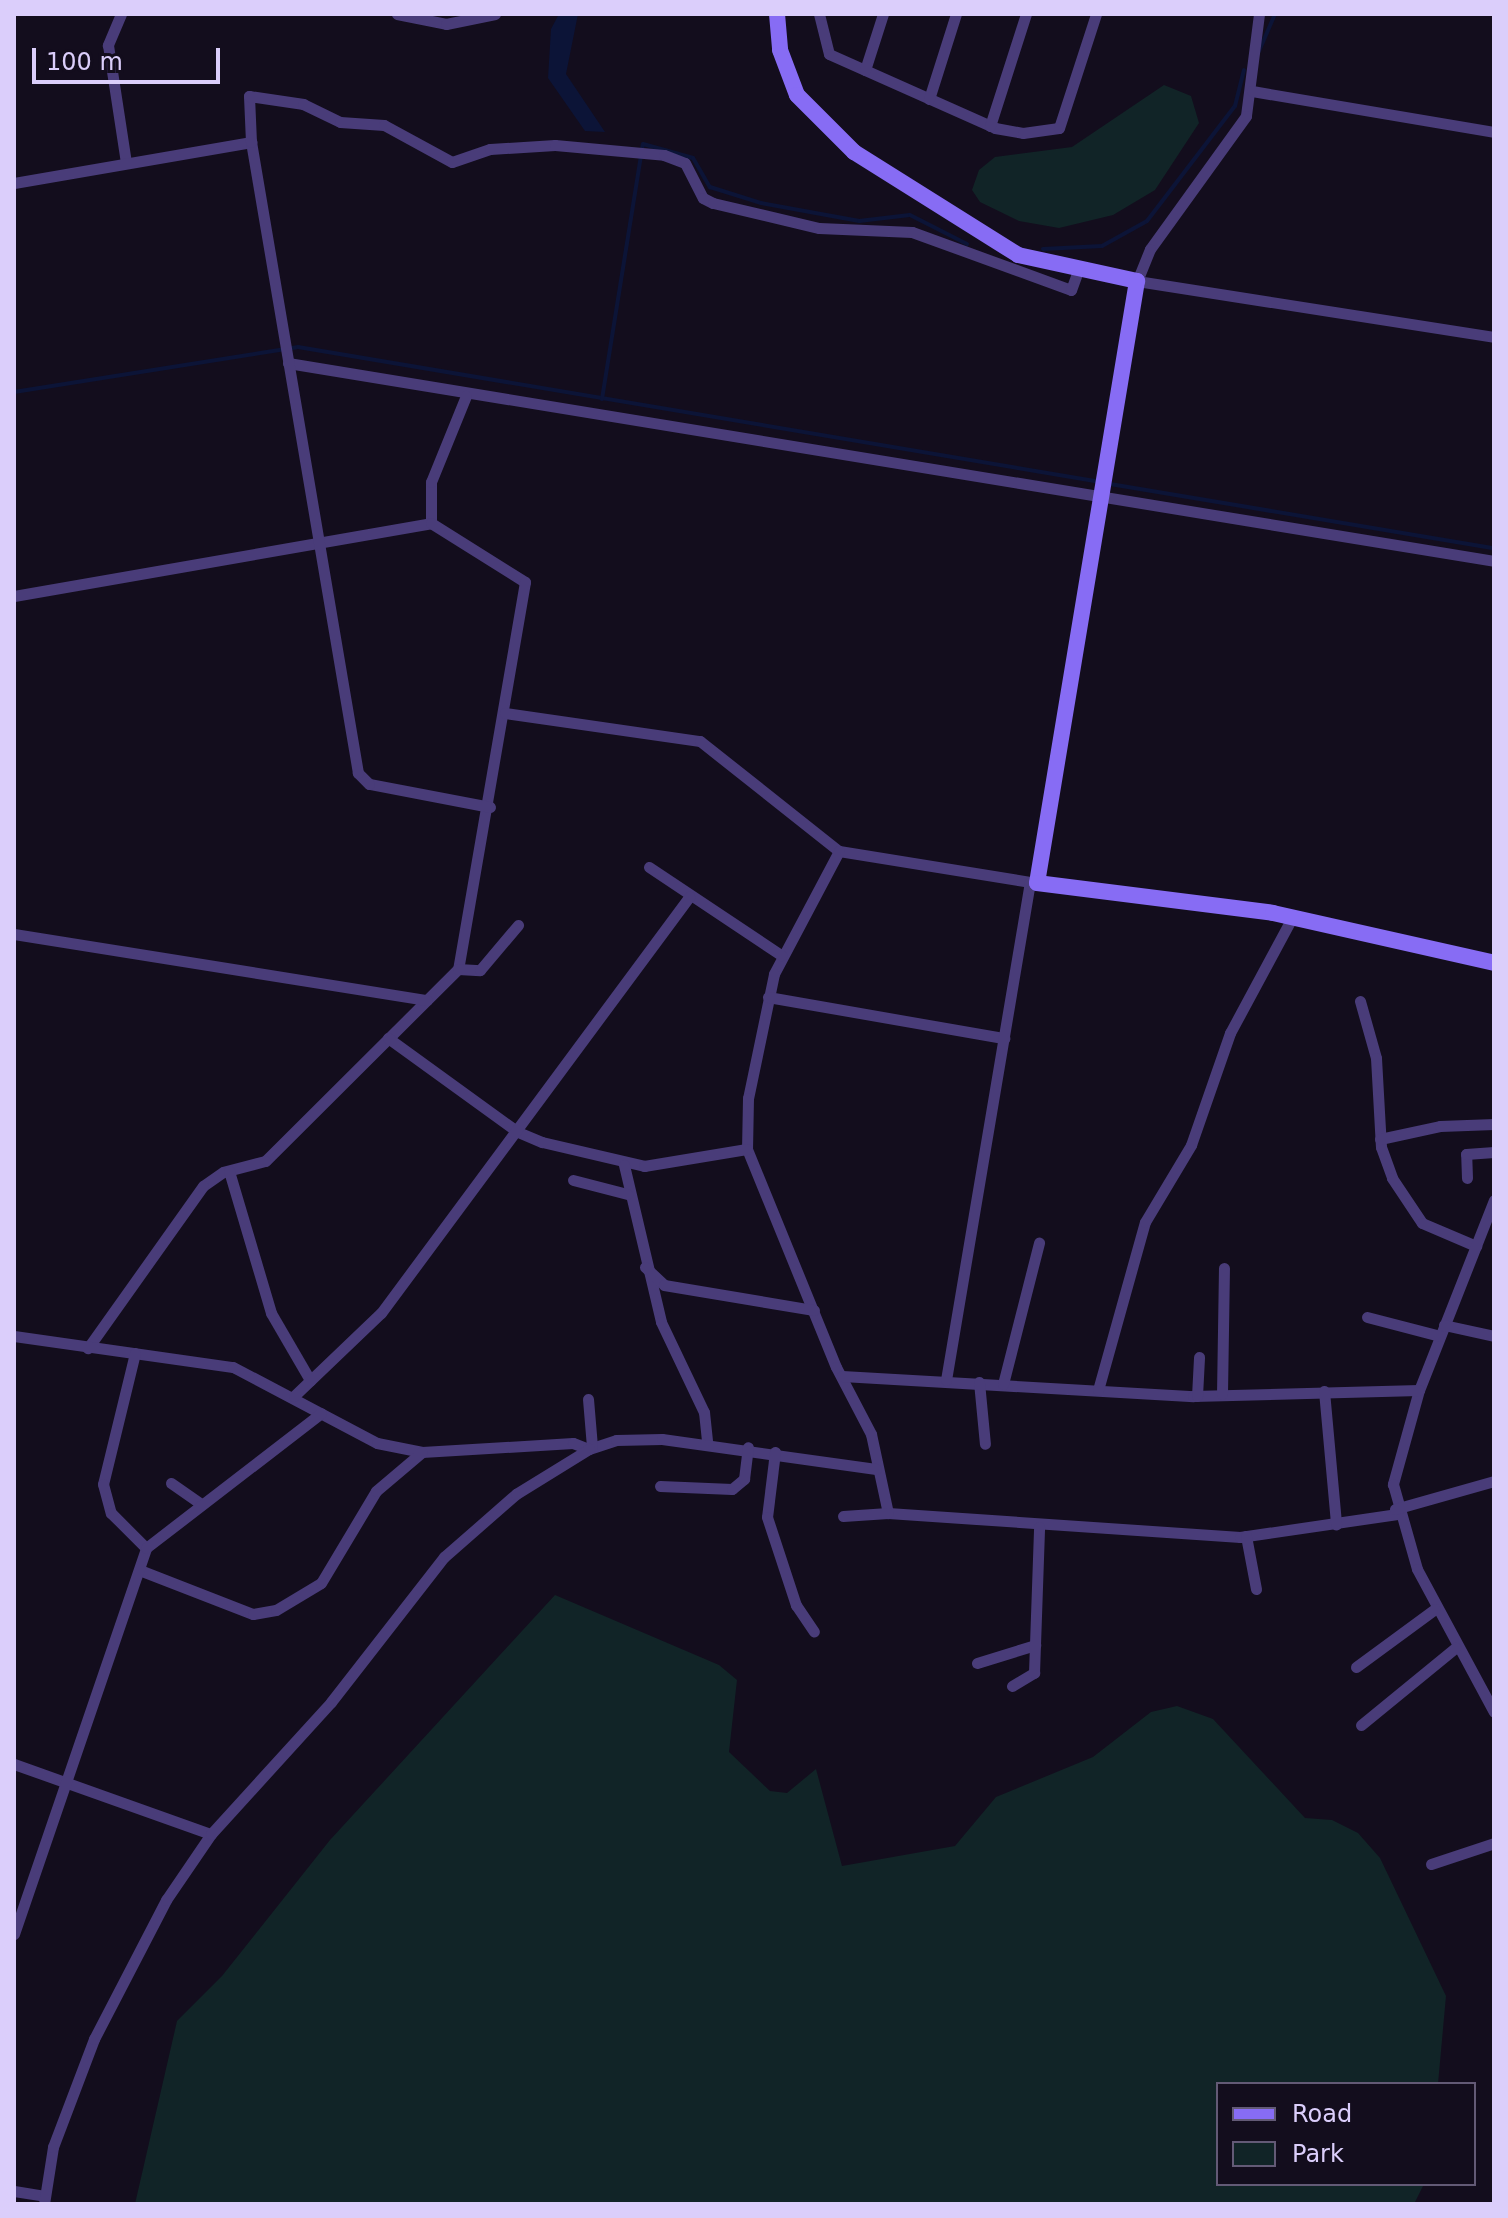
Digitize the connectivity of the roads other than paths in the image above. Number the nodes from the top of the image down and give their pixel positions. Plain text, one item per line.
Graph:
1 (121, 14) edge
2 (397, 14) edge
3 (495, 14) edge
4 (777, 14) edge
5 (819, 14) edge
6 (883, 14) edge
7 (956, 14) edge
8 (1026, 14) edge
9 (1096, 14) edge
10 (1259, 14) edge
11 (446, 19) edge
12 (865, 70) junction
13 (1252, 91) junction
14 (929, 99) junction
15 (990, 126) junction
16 (1494, 132) edge
17 (251, 142) junction
18 (126, 163) junction
19 (14, 183) edge
20 (1079, 268) junction
21 (1137, 281) junction
22 (1494, 337) edge
23 (288, 359) junction
24 (466, 396) junction
25 (1103, 496) junction
26 (431, 523) junction
27 (319, 546) junction
28 (1494, 561) edge
29 (14, 596) edge
30 (505, 713) junction
31 (490, 807) junction
32 (839, 851) junction
33 (649, 867) dead end
34 (1033, 883) junction
35 (689, 897) junction
36 (1292, 918) junction
37 (518, 925) dead end
38 (14, 934) edge
39 (781, 955) junction
40 (1494, 963) edge
41 (458, 969) junction
42 (768, 997) junction
43 (427, 1000) junction
44 (1360, 1001) dead end
45 (388, 1038) junction
46 (1004, 1038) junction
47 (1494, 1124) edge
48 (518, 1132) junction
49 (1380, 1139) junction
50 (747, 1149) junction
51 (1494, 1152) edge
52 (624, 1165) junction
53 (229, 1171) junction
54 (1467, 1178) dead end
55 (573, 1180) dead end
56 (627, 1194) junction
57 (1494, 1200) edge
58 (1039, 1243) dead end
59 (1476, 1246) junction
60 (645, 1267) junction
61 (1224, 1268) dead end
62 (814, 1310) junction
63 (1367, 1317) dead end
64 (1442, 1330) junction
65 (14, 1336) edge
66 (1494, 1336) edge
67 (88, 1348) junction
68 (135, 1353) junction
69 (1199, 1357) dead end
70 (842, 1376) junction
71 (310, 1380) junction
72 (946, 1380) junction
73 (979, 1382) junction
74 (1003, 1384) junction
75 (1098, 1390) junction
76 (1419, 1390) junction
77 (1324, 1391) junction
78 (1222, 1394) junction
79 (294, 1396) junction
80 (1197, 1396) junction
81 (588, 1399) dead end
82 (321, 1413) junction
83 (707, 1441) junction
84 (985, 1444) dead end
85 (748, 1447) junction
86 (591, 1448) junction
87 (422, 1452) junction
88 (775, 1452) junction
89 (876, 1469) junction
90 (1494, 1481) edge
91 (171, 1483) dead end
92 (660, 1486) dead end
93 (200, 1503) junction
94 (1396, 1512) junction
95 (888, 1513) junction
96 (843, 1516) dead end
97 (1336, 1524) junction
98 (1039, 1527) junction
99 (1246, 1536) junction
100 (146, 1548) junction
101 (142, 1571) junction
102 (1256, 1589) dead end
103 (1435, 1609) junction
104 (814, 1632) dead end
105 (1035, 1645) junction
106 (1455, 1648) junction
107 (977, 1663) dead end
108 (1356, 1667) dead end
109 (1012, 1686) dead end
110 (1494, 1712) edge
111 (1361, 1725) dead end
112 (14, 1764) edge
113 (67, 1784) junction
114 (211, 1834) junction
115 (1494, 1843) edge
116 (1431, 1864) dead end
117 (14, 1934) edge
118 (14, 2191) edge
119 (44, 2200) edge

1 - 18 street
2 - 11 street
3 - 11 street
4 - 20 street
5 - 12 street
6 - 12 street
7 - 14 street
8 - 15 street
9 - 15 street
10 - 13 street
12 - 14 street
13 - 16 street
13 - 21 street
14 - 15 street
17 - 18 street
17 - 20 street
17 - 23 street
18 - 19 street
20 - 21 street
21 - 22 street
21 - 25 street
23 - 24 street
23 - 27 street
24 - 25 street
24 - 26 street
25 - 28 street
25 - 34 street
26 - 27 street
26 - 30 street
27 - 29 street
27 - 31 street
30 - 31 street
30 - 32 street
31 - 41 street
32 - 34 street
32 - 39 street
33 - 35 street
34 - 36 street
34 - 46 street
35 - 39 street
35 - 48 street
36 - 40 street
36 - 75 street
37 - 41 street
38 - 43 street
39 - 42 street
41 - 43 street
42 - 46 street
42 - 50 street
43 - 45 street
44 - 49 street
45 - 48 street
45 - 53 street
46 - 72 street
47 - 49 street
48 - 52 street
48 - 71 street
49 - 59 street
50 - 52 street
50 - 62 street
51 - 54 street
52 - 56 street
53 - 67 street
53 - 71 street
55 - 56 street
56 - 60 street
57 - 59 street
58 - 74 street
59 - 64 street
60 - 62 street
60 - 83 street
61 - 78 street
62 - 70 street
63 - 64 street
64 - 66 street
64 - 76 street
65 - 67 street
67 - 68 street
68 - 79 street
68 - 100 street
69 - 80 street
70 - 72 street
70 - 89 street
71 - 79 street
72 - 73 street
73 - 74 street
73 - 84 street
74 - 75 street
75 - 80 street
76 - 77 street
76 - 94 street
77 - 78 street
77 - 97 street
78 - 80 street
79 - 82 street
81 - 86 street
82 - 87 street
82 - 93 street
83 - 85 street
83 - 86 street
85 - 88 street
85 - 92 street
86 - 87 street
86 - 114 street
87 - 101 street
88 - 89 street
88 - 104 street
89 - 95 street
90 - 94 street
91 - 93 street
93 - 100 street
94 - 97 street
94 - 103 street
95 - 96 street
95 - 98 street
97 - 99 street
98 - 99 street
98 - 105 street
99 - 102 street
100 - 101 street
101 - 113 street
103 - 106 street
103 - 108 street
105 - 107 street
105 - 109 street
106 - 110 street
106 - 111 street
112 - 113 street
113 - 114 street
113 - 117 street
114 - 119 street
115 - 116 street
118 - 119 street

